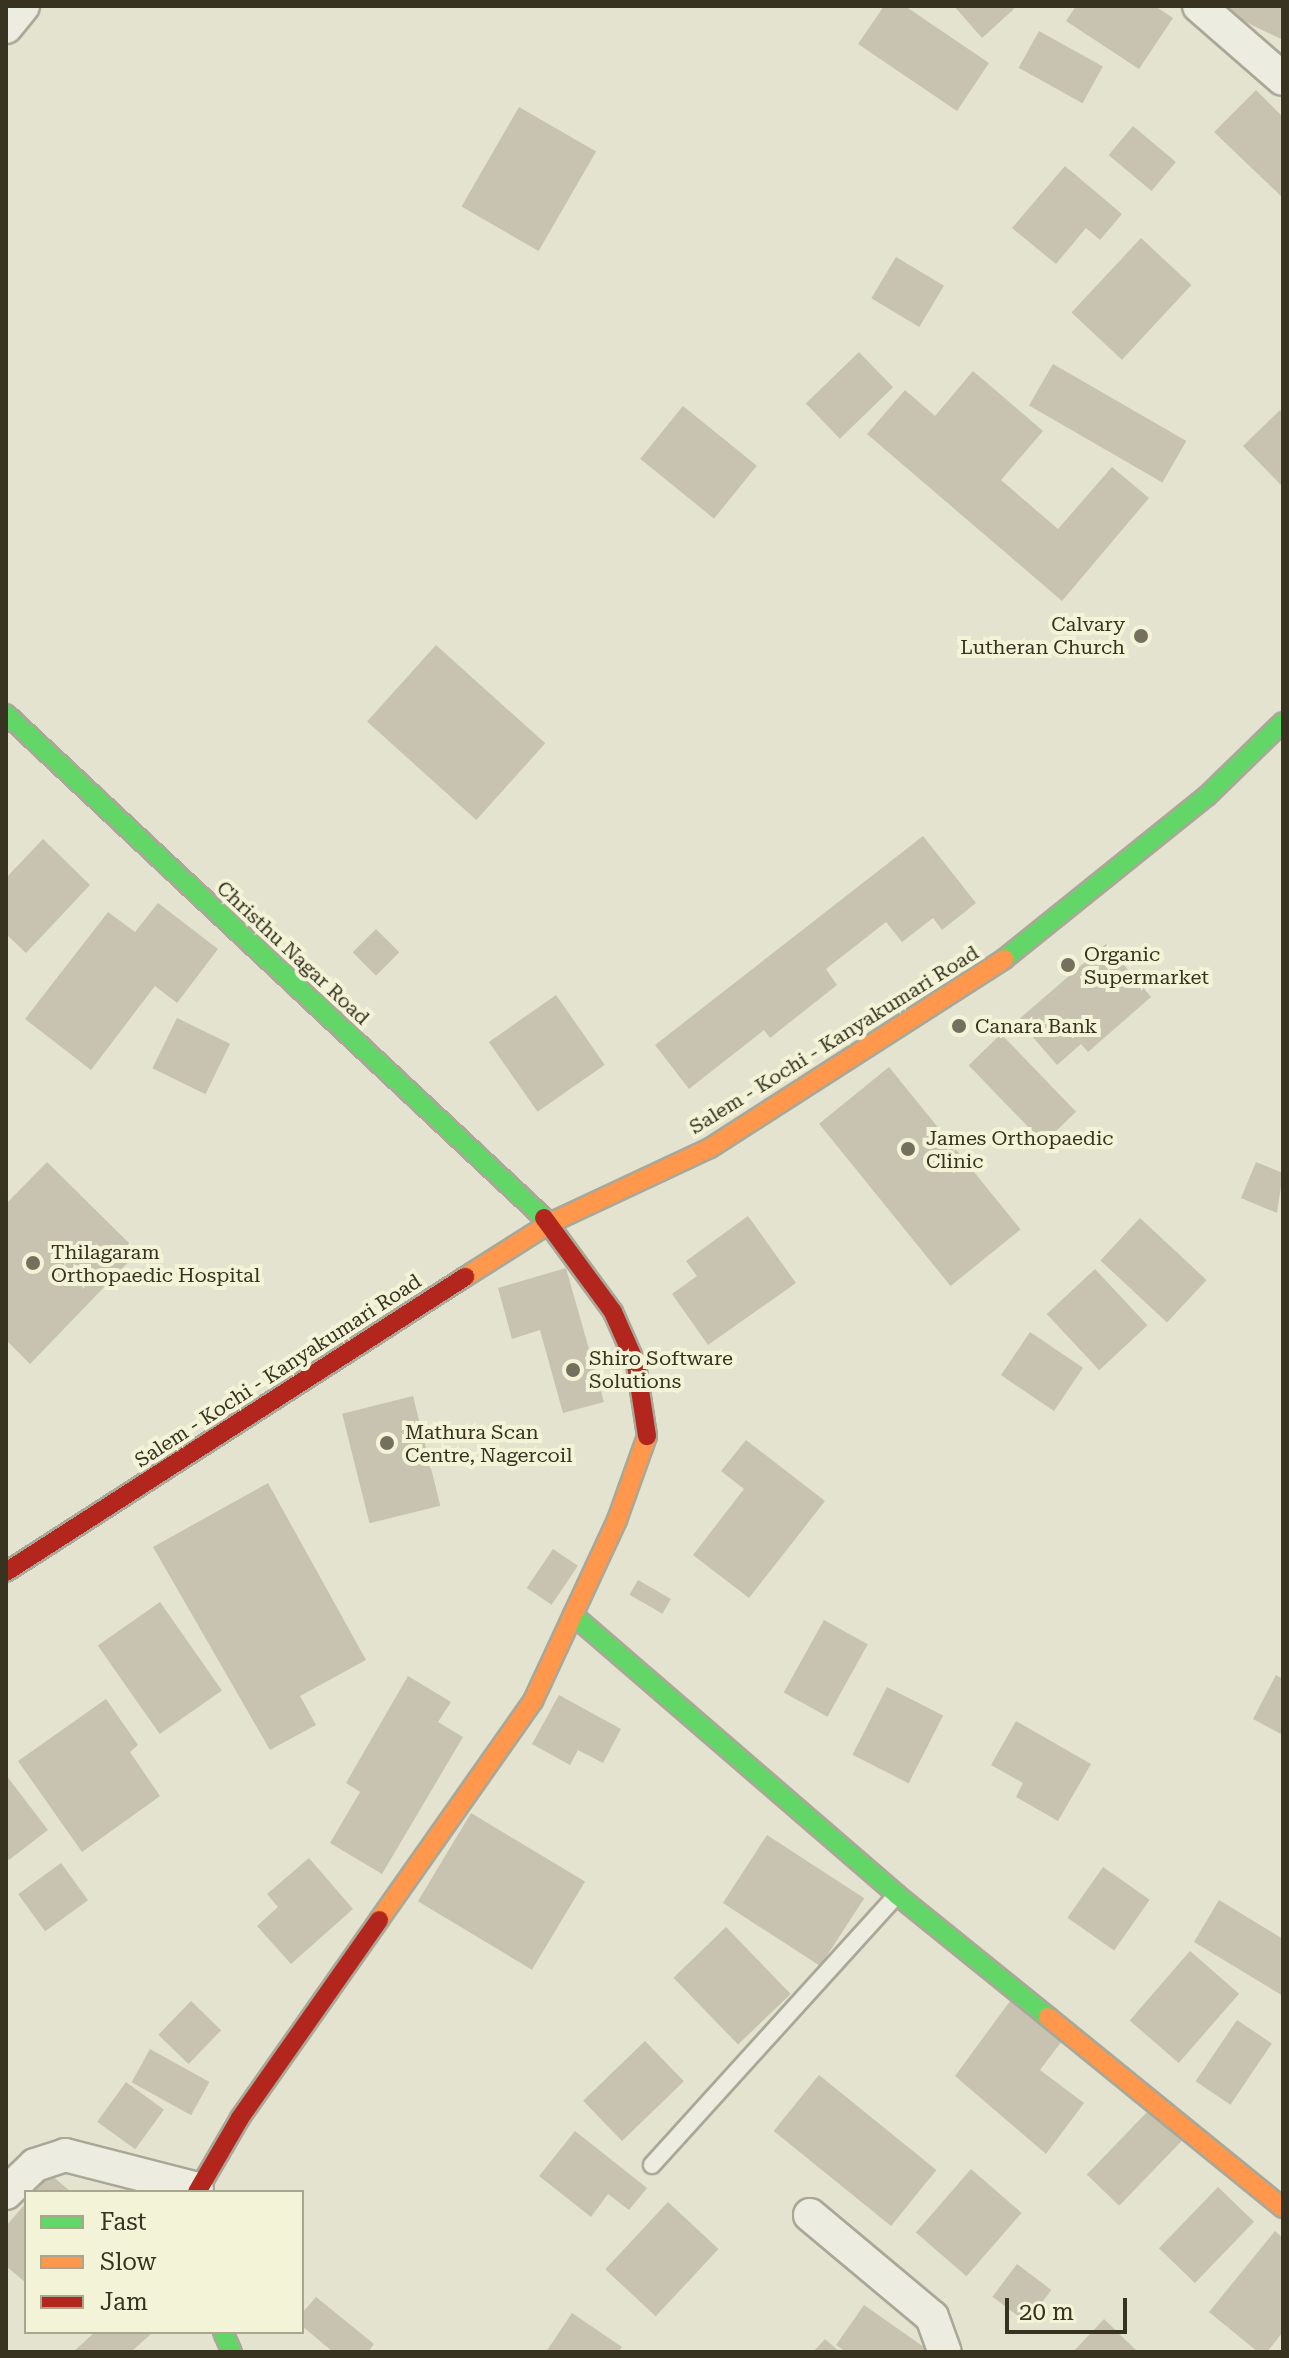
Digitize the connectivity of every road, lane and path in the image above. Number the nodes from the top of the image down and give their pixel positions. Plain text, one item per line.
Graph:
1 (23, 6) edge
2 (1199, 6) edge
3 (6, 27) edge
4 (1283, 79) edge
5 (6, 714) edge
6 (1283, 722) edge
7 (550, 1223) junction
8 (6, 1572) edge
9 (573, 1615) junction
10 (897, 1895) junction
11 (652, 2165) dead end
12 (197, 2190) edge
13 (6, 2193) edge
14 (1283, 2208) edge
15 (810, 2215) dead end
16 (945, 2352) edge

1 - 3 street
2 - 4 street
5 - 7 main road, Christhu Nagar Road
6 - 7 main road, Salem - Kochi - Kanyakumari Road
7 - 8 main road, Salem - Kochi - Kanyakumari Road
7 - 9 main road, Christhu Nagar Road
9 - 10 main road
9 - 12 main road, Christhu Nagar Road
10 - 11 lane
10 - 14 main road
12 - 13 street
15 - 16 street

